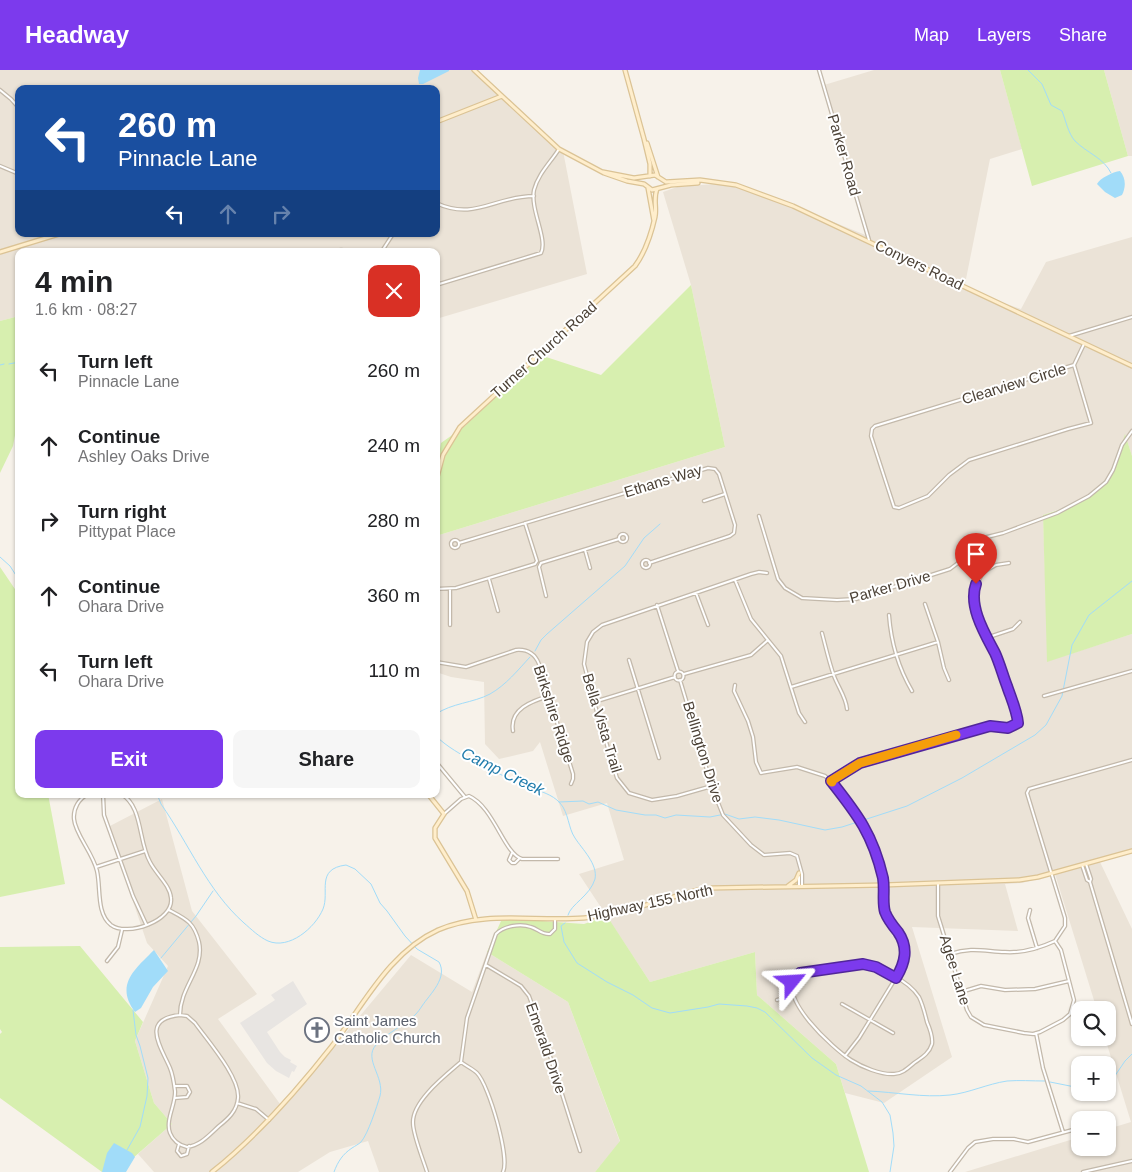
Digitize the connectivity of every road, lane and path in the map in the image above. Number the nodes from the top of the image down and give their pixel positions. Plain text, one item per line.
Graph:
1 (474, 70) edge
2 (625, 70) edge
3 (819, 70) edge
4 (0, 90) edge
5 (502, 96) junction
6 (15, 103) edge
7 (440, 120) edge
8 (644, 139) junction
9 (560, 149) junction
10 (0, 166) edge
11 (15, 171) edge
12 (603, 172) junction
13 (649, 176) junction
14 (659, 178) junction
15 (701, 181) junction
16 (647, 186) junction
17 (658, 189) junction
18 (534, 196) junction
19 (440, 204) edge
20 (654, 221) junction
21 (41, 237) edge
22 (391, 237) edge
23 (869, 241) junction
24 (384, 248) edge
25 (0, 252) edge
26 (440, 284) edge
27 (1132, 317) edge
28 (1067, 336) junction
29 (1084, 344) junction
30 (1074, 365) junction
31 (1132, 366) edge
32 (1132, 431) edge
33 (440, 464) edge
34 (725, 494) junction
35 (704, 501) dead end
36 (759, 516) dead end
37 (525, 523) junction
38 (619, 539) dead end
39 (459, 543) dead end
40 (585, 550) junction
41 (537, 561) junction
42 (541, 563) junction
43 (649, 563) dead end
44 (1009, 563) dead end
45 (535, 564) junction
46 (539, 567) junction
47 (590, 568) dead end
48 (767, 573) dead end
49 (488, 579) junction
50 (735, 580) junction
51 (450, 589) junction
52 (440, 590) edge
53 (696, 593) junction
54 (546, 596) dead end
55 (925, 604) dead end
56 (657, 605) junction
57 (498, 611) dead end
58 (889, 615) dead end
59 (1020, 622) dead end
60 (450, 625) dead end
61 (708, 626) dead end
62 (822, 633) dead end
63 (986, 638) junction
64 (768, 640) junction
65 (938, 642) junction
66 (896, 655) junction
67 (629, 660) dead end
68 (440, 663) edge
69 (1132, 670) edge
70 (678, 671) junction
71 (684, 674) junction
72 (833, 674) junction
73 (675, 677) junction
74 (680, 680) junction
75 (949, 680) dead end
76 (735, 686) dead end
77 (791, 687) junction
78 (637, 688) junction
79 (912, 691) dead end
80 (549, 696) junction
81 (1044, 696) dead end
82 (594, 702) junction
83 (846, 709) dead end
84 (805, 722) dead end
85 (513, 731) dead end
86 (659, 758) dead end
87 (1132, 760) edge
88 (440, 767) edge
89 (831, 781) junction
90 (571, 784) dead end
91 (712, 786) junction
92 (465, 797) junction
93 (84, 798) edge
94 (103, 798) edge
95 (126, 798) edge
96 (431, 798) edge
97 (444, 814) junction
98 (144, 851) junction
99 (1132, 851) edge
100 (512, 853) junction
101 (121, 859) junction
102 (519, 859) junction
103 (558, 859) dead end
104 (1084, 864) junction
105 (799, 865) junction
106 (96, 867) junction
107 (798, 873) junction
108 (1052, 873) junction
109 (938, 883) junction
110 (883, 885) junction
111 (786, 887) junction
112 (801, 887) junction
113 (169, 910) junction
114 (1030, 910) dead end
115 (555, 919) junction
116 (476, 920) junction
117 (146, 924) junction
118 (122, 930) junction
119 (1055, 941) junction
120 (1037, 948) junction
121 (950, 954) junction
122 (107, 961) dead end
123 (486, 965) junction
124 (796, 975) junction
125 (896, 978) junction
126 (1070, 980) junction
127 (792, 981) junction
128 (961, 992) junction
129 (794, 995) junction
130 (777, 1000) dead end
131 (842, 1004) dead end
132 (180, 1015) junction
133 (870, 1021) junction
134 (1132, 1024) edge
135 (893, 1033) dead end
136 (1036, 1033) junction
137 (845, 1056) junction
138 (461, 1062) junction
139 (174, 1086) junction
140 (175, 1098) junction
141 (237, 1103) junction
142 (269, 1120) junction
143 (1071, 1131) edge
144 (1063, 1133) junction
145 (179, 1144) junction
146 (189, 1146) junction
147 (580, 1150) dead end
148 (1132, 1161) edge
149 (212, 1172) edge
150 (427, 1172) edge
151 (503, 1172) edge
152 (950, 1172) edge
153 (1084, 1172) edge

1 - 5 main road
2 - 8 main road
3 - 23 street, Parker Road
4 - 6 street
5 - 7 main road
5 - 9 main road
8 - 13 main road
8 - 14 main road
9 - 12 main road
9 - 18 street
10 - 11 street
12 - 13 main road
12 - 16 main road
13 - 14 main road
13 - 16 main road
14 - 15 main road, Conyers Road
14 - 17 main road
15 - 17 main road, Conyers Road
15 - 23 main road, Conyers Road
16 - 17 main road
16 - 20 main road, Turner Church Road
17 - 20 main road, Turner Church Road
18 - 19 street
18 - 26 street
20 - 33 main road, Turner Church Road
21 - 25 main road
22 - 24 street
23 - 28 main road, Conyers Road
27 - 28 street
28 - 29 main road, Conyers Road
29 - 30 street
29 - 31 main road, Conyers Road
30 - 30 street, Clearview Circle
32 - 36 street, Parker Drive
34 - 35 street
34 - 37 street, Ethans Way
34 - 43 street, Ethans Way
37 - 39 street, Ethans Way
37 - 41 street
38 - 40 street
40 - 42 street
40 - 47 street
41 - 42 street
41 - 45 street
42 - 46 street
44 - 63 street
45 - 46 street
45 - 49 street
46 - 54 street
48 - 50 street, Bella Vista Trail
49 - 51 street
49 - 57 street
50 - 53 street, Bella Vista Trail
50 - 64 street
51 - 52 street
51 - 60 street
53 - 56 street, Bella Vista Trail
53 - 61 street
55 - 65 street
56 - 70 street
56 - 82 street, Bella Vista Trail
58 - 66 street
59 - 63 street
62 - 72 street
63 - 89 street
64 - 71 street
64 - 77 street
65 - 66 street
65 - 75 street
66 - 72 street
66 - 79 street
67 - 78 street
68 - 80 street, Birkshire Ridge
69 - 81 street
70 - 71 street
70 - 73 street
71 - 74 street
72 - 77 street
72 - 83 street
73 - 74 street
73 - 78 street
74 - 91 street, Bellington Drive
76 - 89 street
77 - 84 street
78 - 82 street
78 - 86 street
80 - 85 street
80 - 90 street, Birkshire Ridge
82 - 91 street, Bella Vista Trail
87 - 108 street
88 - 92 street
89 - 110 street
91 - 105 street, Bellington Drive
92 - 97 street
92 - 100 street
93 - 106 street
94 - 101 street
95 - 98 street
96 - 97 main road
97 - 116 main road
98 - 101 street
98 - 113 street
99 - 104 main road, Highway 155 North
100 - 102 street
100 - 102 street
101 - 106 street
101 - 117 street
102 - 103 street
104 - 108 main road, Highway 155 North
104 - 134 street
105 - 107 street
105 - 112 street
106 - 118 street
107 - 111 main road
107 - 112 street
108 - 109 main road, Highway 155 North
108 - 119 street
109 - 110 main road, Highway 155 North
109 - 121 street, Agee Lane
110 - 112 main road, Highway 155 North
110 - 125 street
111 - 112 main road, Highway 155 North
111 - 115 main road, Highway 155 North
113 - 117 street
113 - 132 street
114 - 120 street
115 - 116 main road, Highway 155 North
115 - 123 street
116 - 142 main road, Highway 155 North
117 - 118 street
118 - 122 street
119 - 120 street
119 - 126 street
120 - 121 street
121 - 128 street, Agee Lane
123 - 138 street
123 - 147 street, Emerald Drive
124 - 125 street
124 - 127 street
124 - 127 street
125 - 133 street
125 - 137 street
126 - 128 street
126 - 136 street
127 - 129 street
128 - 136 street, Agee Lane
129 - 130 street
129 - 137 street
131 - 133 street
132 - 139 street
132 - 141 street
133 - 135 street
133 - 137 street
136 - 144 street
138 - 150 street
138 - 151 street
139 - 140 street
139 - 140 street
140 - 145 street
141 - 142 street
141 - 146 street
142 - 149 main road, Highway 155 North
143 - 144 street
144 - 152 street
145 - 146 street
145 - 146 street
148 - 153 street

